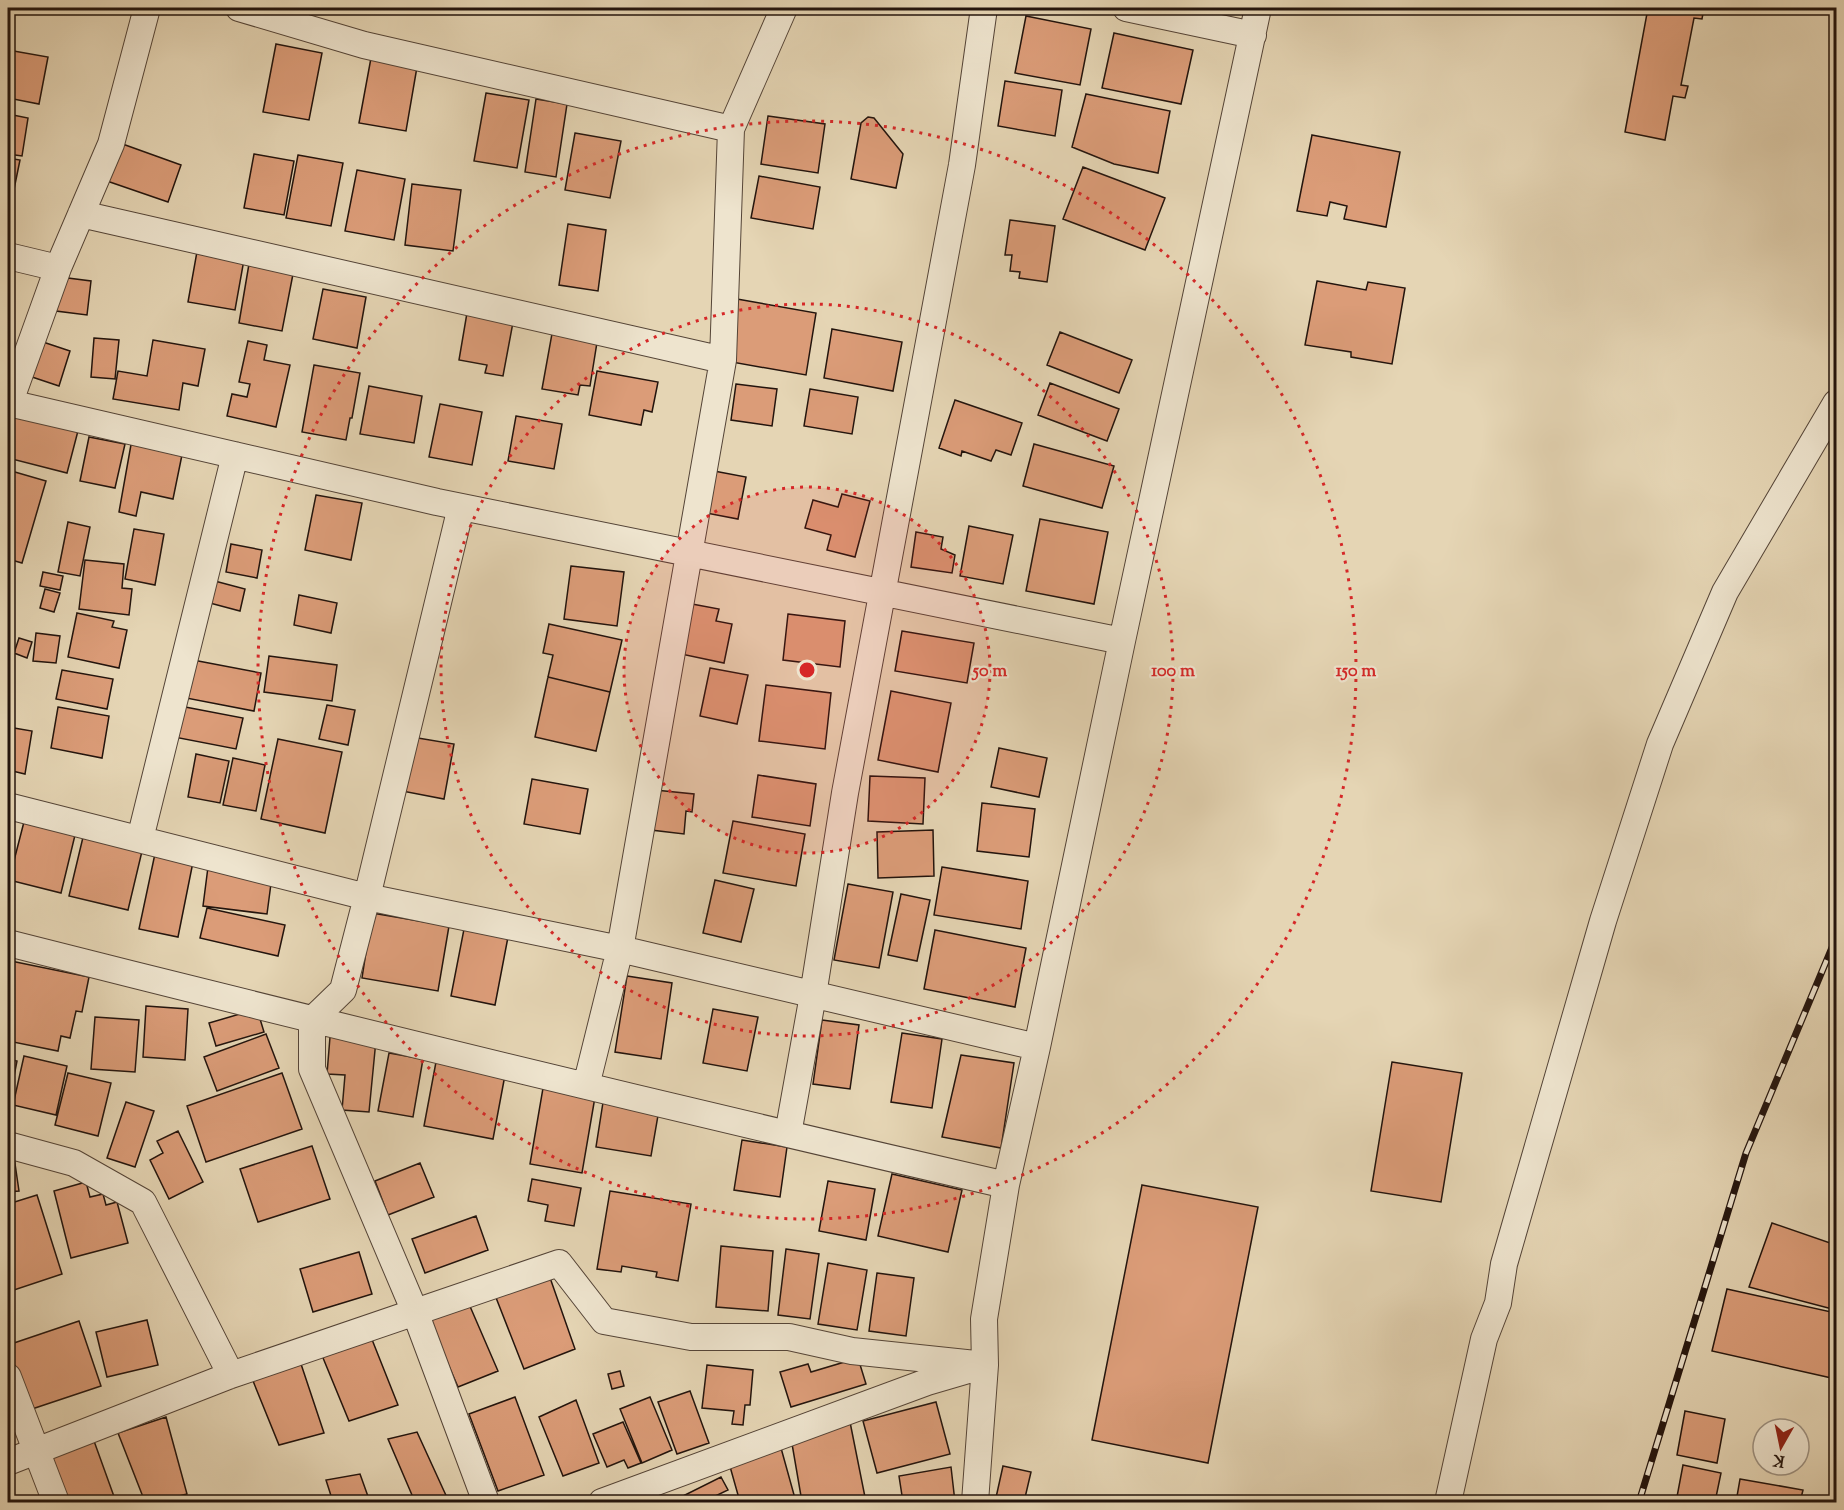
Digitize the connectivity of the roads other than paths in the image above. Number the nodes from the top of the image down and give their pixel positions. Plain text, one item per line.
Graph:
1 (147, 8) edge
2 (239, 8) edge
3 (784, 8) edge
4 (984, 8) edge
5 (1126, 8) edge
6 (1258, 8) edge
7 (1252, 35) junction
8 (731, 129) junction
9 (81, 214) junction
10 (8, 256) edge
11 (58, 268) junction
12 (723, 360) junction
13 (1836, 403) edge
14 (8, 405) edge
15 (235, 455) junction
16 (461, 507) junction
17 (690, 553) junction
18 (883, 591) junction
19 (1122, 641) junction
20 (8, 806) edge
21 (140, 839) junction
22 (367, 897) junction
23 (8, 943) edge
24 (620, 949) junction
25 (813, 995) junction
26 (312, 1020) junction
27 (1037, 1047) junction
28 (586, 1086) junction
29 (788, 1134) junction
30 (8, 1145) edge
31 (1006, 1185) junction
32 (415, 1312) junction
33 (985, 1365) junction
34 (231, 1375) junction
35 (8, 1377) edge
36 (38, 1451) junction
37 (8, 1462) edge
38 (56, 1503) edge
39 (486, 1503) edge
40 (602, 1503) edge
41 (975, 1503) edge
42 (1448, 1503) edge

1 - 9 street
2 - 8 street
3 - 8 street
4 - 18 street
5 - 7 street
6 - 7 street
7 - 19 street
8 - 12 street
9 - 11 street
9 - 12 street
10 - 11 street
11 - 14 street
12 - 17 street
13 - 42 street
14 - 15 street
15 - 16 street
15 - 21 street
16 - 17 street
16 - 22 street
17 - 18 street
17 - 24 street
18 - 19 street
18 - 25 street
19 - 27 street
20 - 21 street
21 - 22 street
22 - 24 street
22 - 26 street
23 - 26 street
24 - 25 street
24 - 28 street
25 - 27 street
25 - 29 street
26 - 28 street
26 - 32 street
27 - 31 street
28 - 29 street
29 - 31 street
30 - 34 street
31 - 33 street
32 - 33 street
32 - 34 street
32 - 39 street
33 - 40 street
33 - 41 street
34 - 36 street
35 - 36 street
36 - 37 street
36 - 38 street

